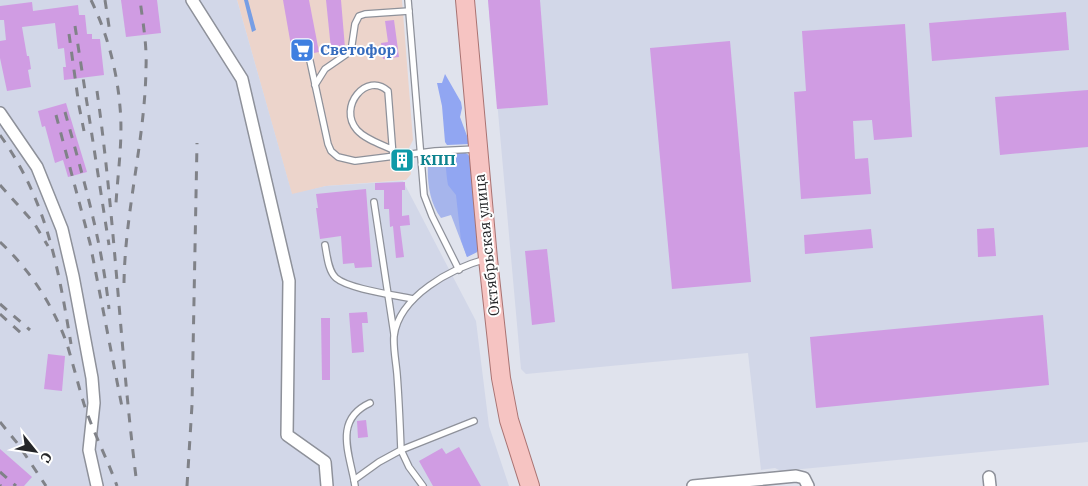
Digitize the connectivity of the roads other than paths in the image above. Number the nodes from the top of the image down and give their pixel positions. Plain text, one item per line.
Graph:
1 (192, 0) edge
2 (408, 0) edge
3 (465, 0) edge
4 (409, 11) junction
5 (310, 61) dead end
6 (315, 85) junction
7 (0, 113) edge
8 (391, 149) junction
9 (478, 149) junction
10 (421, 152) junction
11 (393, 156) junction
12 (374, 202) dead end
13 (325, 245) dead end
14 (488, 259) junction
15 (460, 270) junction
16 (387, 293) junction
17 (413, 299) junction
18 (394, 336) junction
19 (370, 403) dead end
20 (474, 421) dead end
21 (401, 450) junction
22 (355, 483) edge
23 (97, 486) edge
24 (327, 486) edge
25 (423, 486) edge
26 (530, 486) edge
27 (693, 486) edge
28 (808, 486) edge

1 - 24 street
2 - 4 lane
3 - 9 main road, Октябрьская улица
4 - 6 lane
4 - 10 lane
5 - 6 lane
6 - 11 lane
7 - 23 street
8 - 8 lane
8 - 11 lane
9 - 10 lane
9 - 14 main road, Октябрьская улица
10 - 11 lane
10 - 15 lane
12 - 16 lane
13 - 16 lane
14 - 15 lane
14 - 26 main road, Октябрьская улица
15 - 17 lane
16 - 17 lane
16 - 18 lane
17 - 18 lane
18 - 21 lane
19 - 22 lane
20 - 21 lane
21 - 22 lane
21 - 25 lane
27 - 28 street

